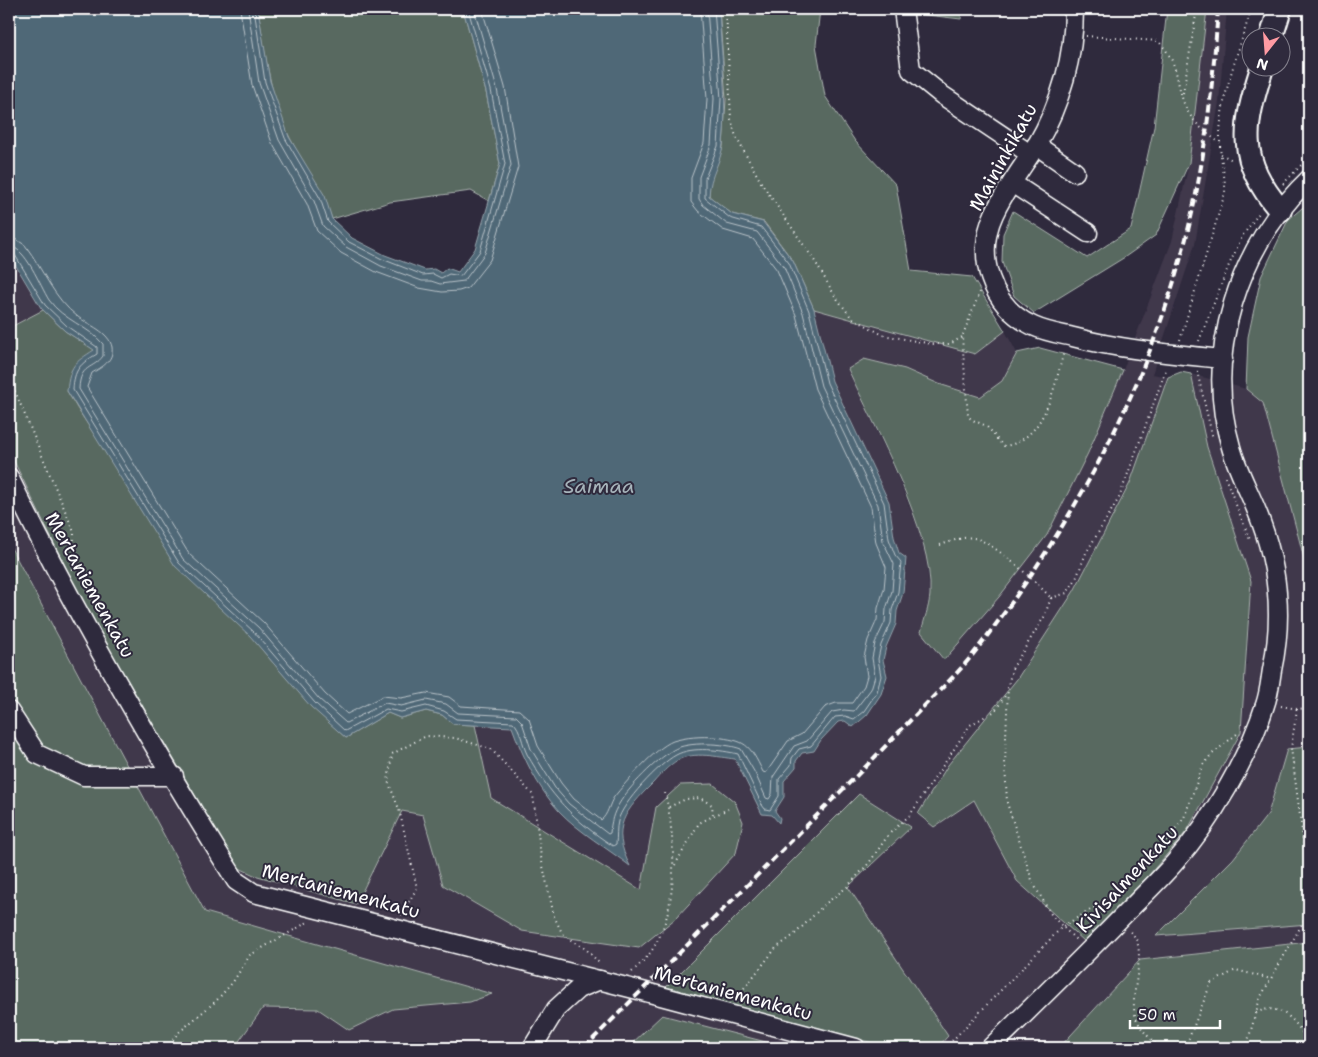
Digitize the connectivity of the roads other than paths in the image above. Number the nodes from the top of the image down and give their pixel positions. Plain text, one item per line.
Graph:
1 (1280, 9) edge
2 (1079, 11) edge
3 (904, 13) edge
4 (1274, 28) edge
5 (1259, 78) edge
6 (1033, 150) junction
7 (1075, 172) dead end
8 (1309, 179) edge
9 (1012, 183) junction
10 (1280, 210) junction
11 (1088, 233) dead end
12 (1223, 359) junction
13 (9, 477) edge
14 (9, 711) edge
15 (174, 776) junction
16 (610, 982) junction
17 (532, 1048) edge
18 (856, 1048) edge
19 (990, 1048) edge

1 - 4 main road
2 - 6 street, Maininkikatu
3 - 6 street
5 - 10 main road
6 - 7 street
6 - 9 street, Maininkikatu
8 - 10 street, Kivisalmenkatu
9 - 11 street
9 - 12 street, Maininkikatu
10 - 12 street, Kivisalmenkatu
12 - 19 street, Kivisalmenkatu
13 - 15 street, Mertaniemenkatu
14 - 15 street
15 - 16 street, Mertaniemenkatu
16 - 17 street
16 - 18 street, Mertaniemenkatu

